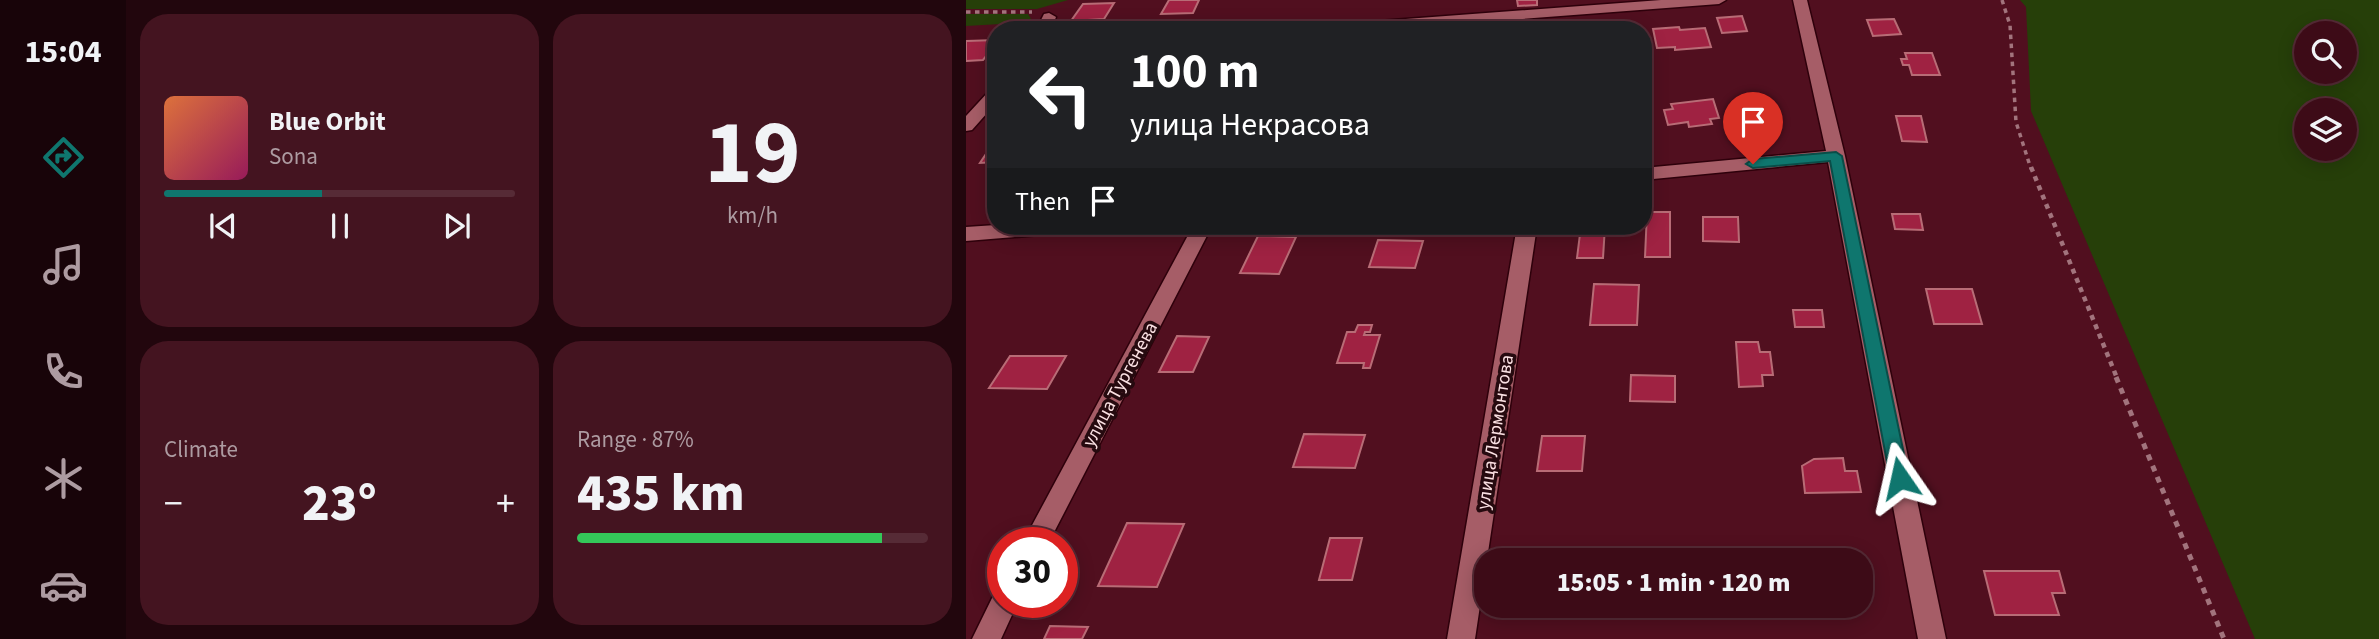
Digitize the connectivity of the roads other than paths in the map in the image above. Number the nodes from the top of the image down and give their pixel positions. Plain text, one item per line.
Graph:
1 (1719, 0) edge
2 (1800, 0) edge
3 (1434, 21) edge
4 (987, 103) edge
5 (966, 127) edge
6 (1836, 156) junction
7 (1652, 173) edge
8 (987, 232) edge
9 (966, 234) edge
10 (1197, 235) edge
11 (1526, 235) edge
12 (1044, 527) edge
13 (997, 618) edge
14 (986, 639) edge
15 (1461, 639) edge
16 (1931, 639) edge

1 - 3 street
2 - 6 street
4 - 5 street
6 - 7 street
6 - 16 street
8 - 9 street
10 - 12 street, улица Тургенева
11 - 15 street, улица Лермонтова
13 - 14 street

